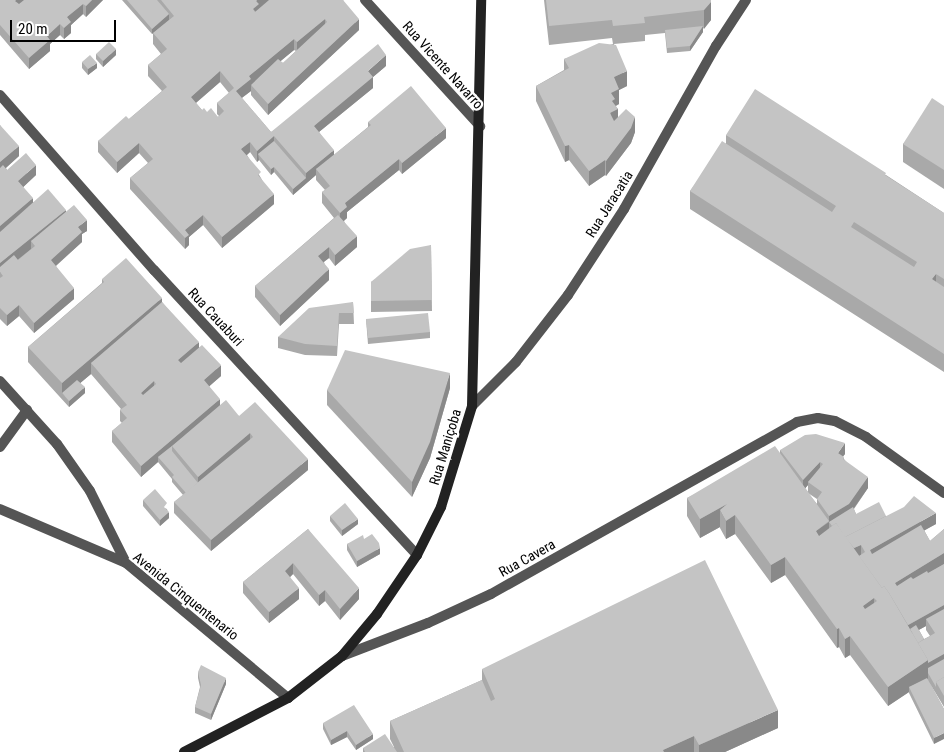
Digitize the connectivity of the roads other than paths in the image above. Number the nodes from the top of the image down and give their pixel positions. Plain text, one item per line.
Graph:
1 (366, 0) edge
2 (481, 0) edge
3 (746, 0) edge
4 (0, 94) edge
5 (480, 126) junction
6 (0, 381) edge
7 (472, 406) junction
8 (27, 410) junction
9 (0, 447) edge
10 (944, 493) edge
11 (0, 509) edge
12 (417, 555) junction
13 (126, 563) junction
14 (342, 656) junction
15 (288, 698) junction
16 (184, 752) edge

1 - 5 street, Rua Vicente Navarro
2 - 5 street, Rua Maniçoba
3 - 7 street, Rua Jaracatia
4 - 12 street, Rua Cauaburi
5 - 7 street, Rua Maniçoba
6 - 8 street
7 - 12 street, Rua Maniçoba
8 - 9 street
8 - 13 street
10 - 14 street, Rua Cavera
11 - 13 street, Avenida Cinquentenario
12 - 14 street, Rua Maniçoba
13 - 15 street, Avenida Cinquentenario
14 - 15 street, Rua Maniçoba
15 - 16 street, Rua Maniçoba

